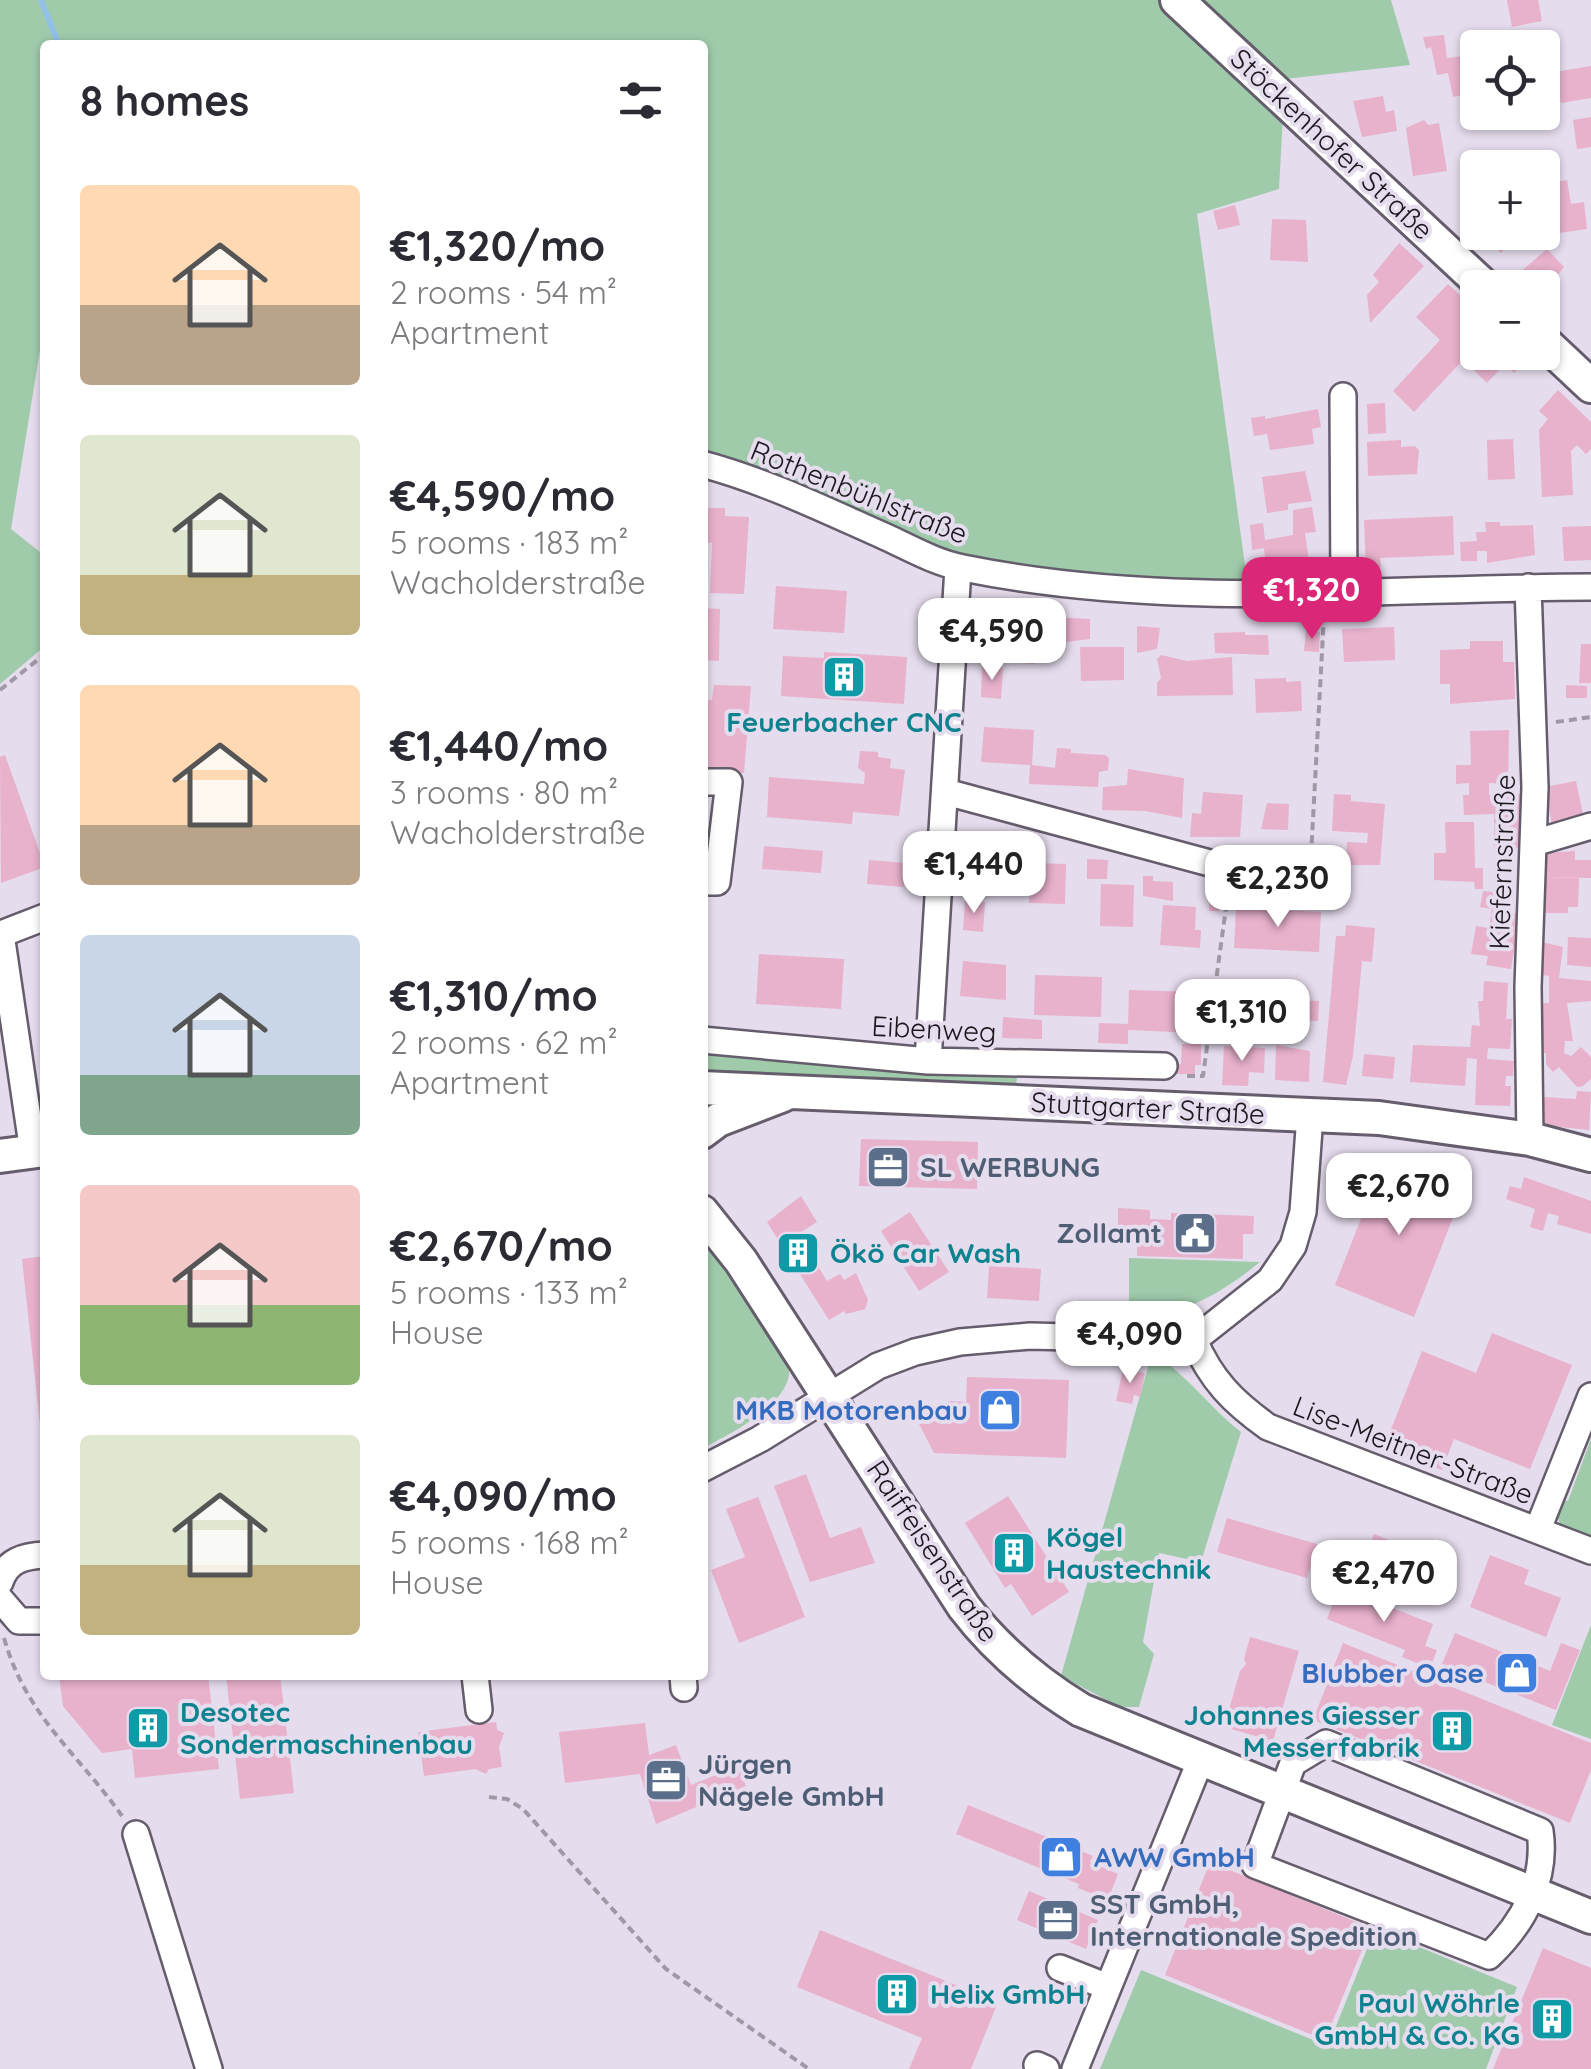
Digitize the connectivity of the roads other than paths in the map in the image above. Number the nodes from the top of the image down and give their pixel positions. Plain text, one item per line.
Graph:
1 (1177, 0) edge
2 (1467, 270) edge
3 (1560, 357) edge
4 (1591, 386) edge
5 (1343, 396) dead end
6 (708, 466) edge
7 (958, 568) junction
8 (1591, 586) edge
9 (1528, 587) junction
10 (1334, 596) junction
11 (708, 782) edge
12 (946, 792) junction
13 (1591, 826) edge
14 (1534, 843) junction
15 (1305, 878) road end
16 (708, 882) edge
17 (40, 919) edge
18 (708, 1041) edge
19 (928, 1061) junction
20 (1164, 1066) road end
21 (708, 1088) edge
22 (792, 1091) junction
23 (35, 1094) edge
24 (1310, 1115) junction
25 (708, 1128) edge
26 (1530, 1139) junction
27 (39, 1151) edge
28 (1591, 1155) edge
29 (0, 1156) edge
30 (708, 1219) edge
31 (1194, 1340) junction
32 (829, 1394) junction
33 (1591, 1396) edge
34 (708, 1466) edge
35 (1538, 1529) junction
36 (1591, 1551) edge
37 (40, 1556) edge
38 (0, 1582) edge
39 (1, 1610) edge
40 (40, 1621) edge
41 (476, 1680) edge
42 (479, 1710) dead end
43 (1201, 1759) junction
44 (1282, 1793) junction
45 (136, 1834) road end
46 (1534, 1892) junction
47 (1591, 1917) edge
48 (1060, 1968) dead end
49 (1108, 1988) junction
50 (208, 2069) edge
51 (1076, 2069) edge

1 - 2 main road, Stöckenhofer Straße
3 - 4 main road
5 - 10 street
6 - 7 street, Rothenbühlstraße
7 - 10 street, Rothenbühlstraße
7 - 12 street
8 - 9 street, Rothenbühlstraße
9 - 10 street, Rothenbühlstraße
9 - 14 street, Kiefernstraße
11 - 16 street
12 - 15 street
12 - 19 street
13 - 14 street
14 - 26 street, Kiefernstraße
17 - 23 street
18 - 19 street, Eibenweg
19 - 20 street, Eibenweg
21 - 22 main road, Stuttgarter Straße
22 - 24 main road, Stuttgarter Straße
22 - 25 main road
23 - 27 street
24 - 26 main road, Stuttgarter Straße
24 - 31 street
26 - 28 main road, Stuttgarter Straße
27 - 29 main road
30 - 32 main road, Raiffeisenstraße
31 - 32 street
31 - 35 street, Lise-Meitner-Straße
32 - 34 street
32 - 43 main road, Raiffeisenstraße
33 - 35 street
35 - 36 street, Lise-Meitner-Straße
37 - 38 street
39 - 40 street
41 - 42 street
43 - 44 main road, Raiffeisenstraße
43 - 49 street
44 - 46 main road, Raiffeisenstraße
44 - 46 street
44 - 46 street
45 - 50 street
46 - 47 main road, Raiffeisenstraße
48 - 49 street
49 - 51 street

